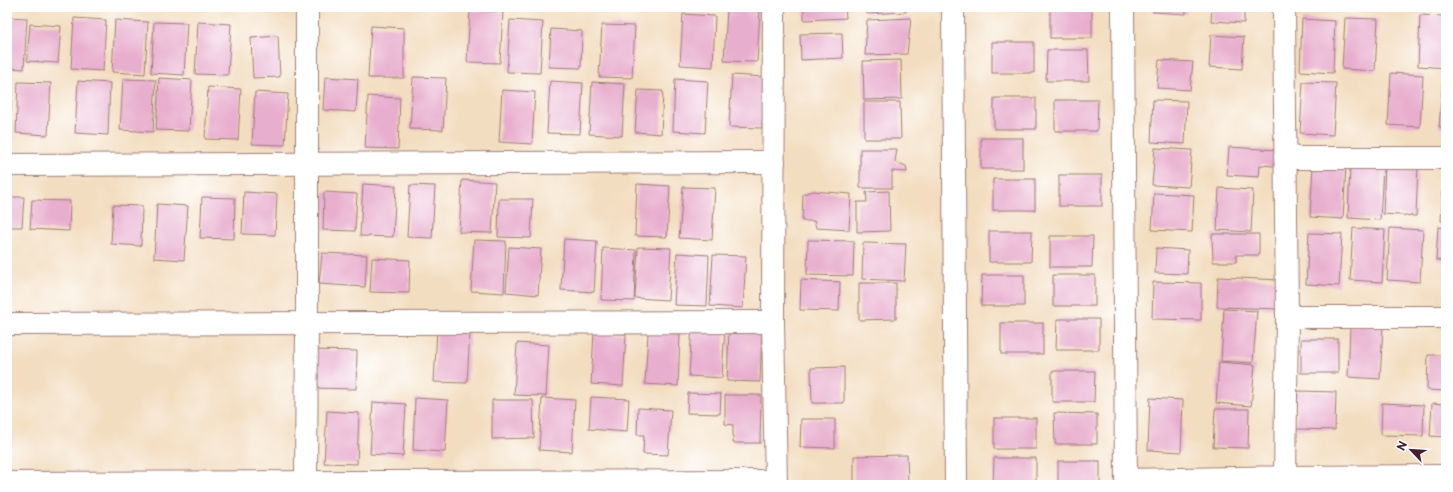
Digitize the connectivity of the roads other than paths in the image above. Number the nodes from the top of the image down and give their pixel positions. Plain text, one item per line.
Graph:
1 (307, 7) edge
2 (774, 7) edge
3 (953, 7) edge
4 (1123, 7) edge
5 (1284, 7) edge
6 (1285, 158) junction
7 (1446, 158) edge
8 (774, 162) junction
9 (306, 163) junction
10 (7, 165) edge
11 (1287, 317) junction
12 (1446, 317) edge
13 (307, 322) junction
14 (773, 322) junction
15 (7, 324) edge
16 (1446, 476) edge
17 (1285, 477) junction
18 (306, 482) junction
19 (1126, 482) edge
20 (7, 483) edge
21 (776, 483) edge
22 (956, 485) edge

1 - 9 street
2 - 8 street
3 - 22 street
4 - 19 street
5 - 6 street
6 - 7 street
6 - 11 street
8 - 9 street
8 - 14 street
9 - 10 street
9 - 13 street
11 - 12 street
11 - 17 street
13 - 14 street
13 - 15 street
13 - 18 street
14 - 21 street
16 - 17 street
17 - 19 street
18 - 20 street
18 - 21 street

